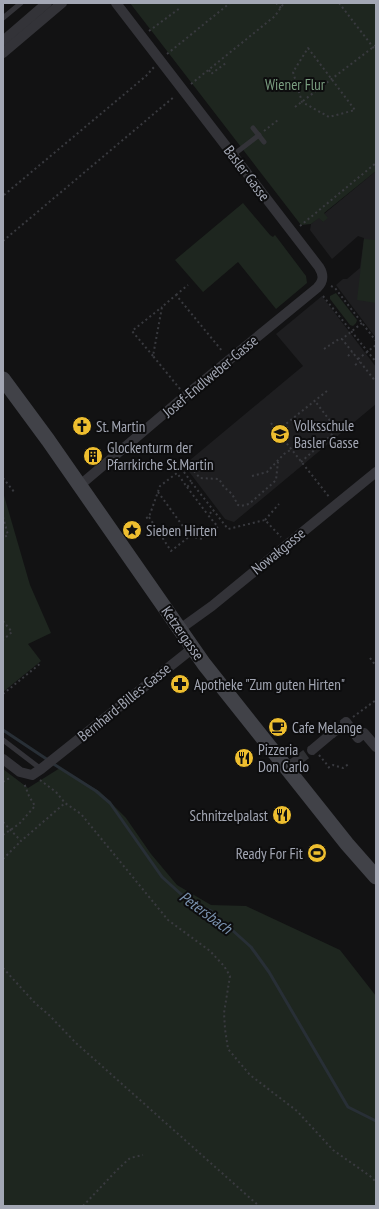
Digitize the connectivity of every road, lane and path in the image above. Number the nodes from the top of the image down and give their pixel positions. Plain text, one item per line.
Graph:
1 (21, 3) edge
2 (47, 3) edge
3 (62, 3) edge
4 (116, 3) edge
5 (230, 3) edge
6 (276, 3) edge
7 (284, 3) edge
8 (339, 3) edge
9 (180, 8) dead end
10 (280, 8) junction
11 (3, 18) edge
12 (142, 37) junction
13 (3, 41) edge
14 (376, 45) edge
15 (373, 47) junction
16 (376, 51) edge
17 (3, 53) edge
18 (160, 60) junction
19 (226, 63) dead end
20 (208, 70) junction
21 (332, 79) junction
22 (183, 90) junction
23 (302, 102) junction
24 (295, 108) dead end
25 (278, 120) dead end
26 (253, 128) dead end
27 (259, 135) junction
28 (264, 142) dead end
29 (233, 155) junction
30 (376, 163) edge
31 (4, 195) dead end
32 (292, 232) junction
33 (3, 241) edge
34 (188, 285) dead end
35 (320, 285) junction
36 (176, 296) junction
37 (162, 307) junction
38 (362, 323) junction
39 (352, 332) junction
40 (342, 339) junction
41 (376, 342) edge
42 (376, 345) edge
43 (324, 349) dead end
44 (352, 352) junction
45 (367, 352) junction
46 (153, 356) junction
47 (348, 356) dead end
48 (358, 359) junction
49 (229, 360) junction
50 (360, 362) junction
51 (376, 362) edge
52 (355, 365) dead end
53 (3, 380) edge
54 (376, 382) edge
55 (327, 391) dead end
56 (185, 396) junction
57 (315, 402) junction
58 (271, 423) dead end
59 (277, 431) junction
60 (292, 449) junction
61 (278, 462) junction
62 (301, 462) junction
63 (181, 468) dead end
64 (194, 471) dead end
65 (376, 472) edge
66 (252, 476) dead end
67 (3, 478) edge
68 (192, 483) junction
69 (79, 486) junction
70 (187, 486) junction
71 (158, 492) junction
72 (15, 493) dead end
73 (279, 504) dead end
74 (335, 506) junction
75 (213, 511) junction
76 (208, 515) junction
77 (3, 517) edge
78 (265, 520) junction
79 (190, 536) junction
80 (3, 538) edge
81 (287, 544) junction
82 (3, 621) edge
83 (180, 629) junction
84 (3, 640) edge
85 (193, 648) junction
86 (370, 658) dead end
87 (41, 663) dead end
88 (376, 666) edge
89 (3, 694) edge
90 (376, 700) edge
91 (345, 722) joint
92 (331, 734) tunnel mouth
93 (3, 740) edge
94 (376, 747) edge
95 (313, 749) joint
96 (3, 759) edge
97 (350, 762) dead end
98 (41, 769) junction
99 (20, 772) junction
100 (32, 775) junction
101 (66, 803) junction
102 (3, 822) edge
103 (10, 830) junction
104 (3, 835) edge
105 (21, 840) junction
106 (3, 859) edge
107 (376, 878) edge
108 (3, 968) edge
109 (143, 1155) dead end
110 (376, 1182) edge
111 (83, 1206) edge
112 (259, 1206) edge

1 - 11 lane
2 - 13 street
3 - 17 street
4 - 12 street, Basler Gasse
5 - 18 path
6 - 10 path
7 - 10 path
8 - 15 path
9 - 12 path
10 - 20 path
12 - 18 street, Basler Gasse
14 - 15 path
15 - 16 path
15 - 21 path
18 - 22 street, Basler Gasse
18 - 31 path
19 - 20 path
20 - 22 path
21 - 23 path
21 - 23 path
21 - 23 path
22 - 29 street, Basler Gasse
22 - 33 path
23 - 24 path
25 - 27 path
26 - 27 lane
27 - 28 lane
27 - 29 lane
29 - 32 street, Basler Gasse
30 - 32 path
32 - 35 street, Basler Gasse
34 - 36 path
35 - 38 path
35 - 39 path
35 - 49 street, Josef-Endlweber-Gasse
36 - 37 path
36 - 49 path
37 - 46 path
37 - 46 path
38 - 39 path
38 - 41 path
39 - 40 path
39 - 45 path
40 - 43 path
40 - 44 path
42 - 45 path
44 - 47 path
44 - 48 path
45 - 48 path
45 - 51 path
46 - 56 path
48 - 50 path
49 - 56 street, Josef-Endlweber-Gasse
50 - 52 path
50 - 54 path
53 - 69 main road, Ketzergasse
55 - 57 path
56 - 69 street, Josef-Endlweber-Gasse
57 - 59 path
57 - 62 path
58 - 59 path
59 - 60 path
60 - 61 path
60 - 62 path
61 - 64 path
61 - 66 path
62 - 74 path
63 - 68 path
65 - 74 street, Nowakgasse
67 - 72 path
68 - 70 path
68 - 75 path
69 - 83 main road, Ketzergasse
70 - 71 path
70 - 76 path
71 - 79 path
71 - 79 path
73 - 78 path
74 - 81 street, Nowakgasse
75 - 76 path
75 - 78 path
76 - 79 path
77 - 80 path
78 - 81 path
81 - 83 street, Nowakgasse
82 - 84 path
83 - 85 main road, Ketzergasse
85 - 98 street, Bernhard-Billes-Gasse
85 - 107 main road, Ketzergasse
86 - 88 path
87 - 89 path
90 - 91 path
91 - 94 street
92 - 95 street
93 - 98 lane
95 - 97 path
96 - 99 street
98 - 100 street
99 - 100 street
99 - 103 path
100 - 101 path
101 - 105 path
101 - 110 path
102 - 103 path
103 - 104 path
103 - 105 path
105 - 106 path
108 - 112 path
109 - 111 path

